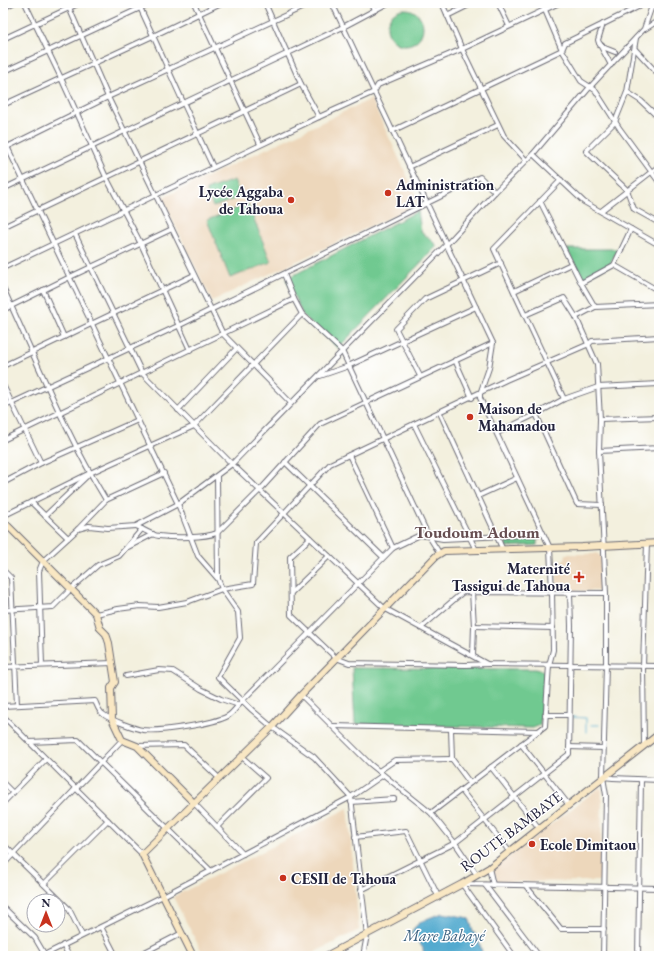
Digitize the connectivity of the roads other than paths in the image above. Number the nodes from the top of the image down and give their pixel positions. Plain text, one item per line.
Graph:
1 (13, 3) edge
2 (25, 3) edge
3 (67, 3) edge
4 (80, 3) edge
5 (138, 3) edge
6 (151, 3) edge
7 (194, 3) edge
8 (221, 3) edge
9 (265, 3) edge
10 (312, 3) edge
11 (332, 3) edge
12 (372, 3) edge
13 (388, 3) edge
14 (442, 3) edge
15 (473, 3) edge
16 (498, 3) edge
17 (542, 3) edge
18 (559, 3) edge
19 (646, 3) edge
20 (652, 3) edge
21 (659, 5) edge
22 (3, 8) edge
23 (69, 8) junction
24 (140, 8) junction
25 (375, 10) junction
26 (545, 10) junction
27 (198, 14) junction
28 (447, 16) junction
29 (273, 20) junction
30 (659, 20) edge
31 (35, 24) junction
32 (603, 24) junction
33 (509, 26) junction
34 (343, 27) junction
35 (644, 29) junction
36 (81, 35) junction
37 (153, 36) junction
38 (636, 38) junction
39 (3, 39) edge
40 (599, 43) junction
41 (214, 47) junction
42 (462, 49) junction
43 (635, 49) junction
44 (48, 50) junction
45 (562, 50) junction
46 (615, 52) dead end
47 (288, 53) junction
48 (94, 63) junction
49 (611, 65) junction
50 (169, 68) junction
51 (3, 72) edge
52 (659, 75) edge
53 (61, 78) junction
54 (230, 80) junction
55 (302, 84) junction
56 (590, 87) junction
57 (480, 88) junction
58 (374, 92) junction
59 (627, 92) junction
60 (108, 97) junction
61 (183, 103) junction
62 (3, 105) edge
63 (245, 111) junction
64 (77, 113) junction
65 (318, 117) junction
66 (659, 118) edge
67 (615, 122) junction
68 (498, 125) junction
69 (125, 131) junction
70 (392, 131) junction
71 (197, 134) junction
72 (3, 138) edge
73 (260, 144) junction
74 (93, 146) junction
75 (5, 148) edge
76 (532, 154) junction
77 (526, 160) junction
78 (139, 161) junction
79 (659, 166) edge
80 (213, 167) junction
81 (409, 167) junction
82 (651, 171) junction
83 (106, 177) junction
84 (23, 180) junction
85 (561, 180) junction
86 (659, 182) edge
87 (3, 189) edge
88 (627, 190) junction
89 (495, 192) junction
90 (155, 195) junction
91 (540, 201) junction
92 (427, 204) junction
93 (37, 210) junction
94 (123, 210) junction
95 (601, 211) junction
96 (659, 223) edge
97 (3, 227) edge
98 (172, 229) junction
99 (631, 229) junction
100 (75, 234) junction
101 (53, 244) junction
102 (141, 244) junction
103 (659, 244) edge
104 (446, 245) junction
105 (501, 264) junction
106 (571, 264) junction
107 (614, 265) junction
108 (91, 267) junction
109 (3, 268) edge
110 (194, 274) junction
111 (284, 274) junction
112 (70, 277) junction
113 (463, 281) junction
114 (580, 283) junction
115 (3, 288) edge
116 (43, 290) junction
117 (163, 290) junction
118 (514, 291) junction
119 (659, 291) edge
120 (294, 299) junction
121 (659, 304) edge
122 (11, 306) junction
123 (476, 307) junction
124 (595, 307) junction
125 (3, 310) edge
126 (210, 310) junction
127 (113, 314) junction
128 (302, 314) junction
129 (525, 315) junction
130 (576, 316) junction
131 (93, 324) junction
132 (180, 325) junction
133 (223, 334) junction
134 (64, 337) junction
135 (659, 337) edge
136 (402, 340) junction
137 (493, 343) junction
138 (589, 344) junction
139 (130, 348) junction
140 (236, 348) junction
141 (190, 350) junction
142 (342, 351) junction
143 (32, 352) junction
144 (108, 358) junction
145 (455, 360) junction
146 (547, 362) junction
147 (253, 365) junction
148 (3, 366) edge
149 (349, 366) junction
150 (142, 373) junction
151 (318, 376) junction
152 (420, 376) junction
153 (120, 384) junction
154 (659, 384) edge
155 (3, 385) edge
156 (48, 386) junction
157 (598, 387) junction
158 (480, 394) junction
159 (472, 398) junction
160 (564, 399) junction
161 (367, 402) junction
162 (11, 403) junction
163 (291, 403) junction
164 (3, 407) edge
165 (178, 410) junction
166 (60, 412) junction
167 (440, 413) junction
168 (536, 414) junction
169 (659, 416) edge
170 (600, 419) junction
171 (138, 420) junction
172 (414, 424) junction
173 (194, 426) junction
174 (24, 430) junction
175 (497, 433) junction
176 (383, 438) junction
177 (3, 440) edge
178 (151, 446) junction
179 (77, 447) junction
180 (659, 448) edge
181 (599, 451) junction
182 (349, 455) junction
183 (285, 462) junction
184 (41, 463) junction
185 (232, 464) junction
186 (90, 473) junction
187 (164, 474) junction
188 (217, 476) junction
189 (517, 478) junction
190 (3, 483) edge
191 (310, 486) junction
192 (260, 490) junction
193 (478, 496) junction
194 (106, 500) junction
195 (31, 502) junction
196 (178, 504) junction
197 (602, 506) junction
198 (284, 513) junction
199 (3, 516) edge
200 (45, 516) junction
201 (3, 522) edge
202 (136, 526) junction
203 (78, 529) junction
204 (142, 529) junction
205 (217, 533) junction
206 (153, 534) junction
207 (543, 534) junction
208 (428, 536) junction
209 (191, 537) junction
210 (497, 537) junction
211 (68, 538) junction
212 (310, 538) junction
213 (470, 538) junction
214 (659, 543) edge
215 (647, 544) junction
216 (604, 546) junction
217 (126, 548) junction
218 (393, 548) junction
219 (550, 548) junction
220 (476, 550) junction
221 (504, 550) junction
222 (440, 554) junction
223 (329, 556) junction
224 (383, 557) junction
225 (43, 561) junction
226 (3, 570) edge
227 (218, 579) junction
228 (358, 583) junction
229 (71, 589) junction
230 (222, 589) junction
231 (472, 592) junction
232 (552, 592) junction
233 (291, 593) junction
234 (570, 593) junction
235 (606, 593) junction
236 (40, 608) junction
237 (384, 608) junction
238 (12, 609) junction
239 (3, 610) edge
240 (96, 614) junction
241 (474, 626) junction
242 (421, 628) junction
243 (553, 628) junction
244 (310, 633) junction
245 (473, 655) junction
246 (336, 658) junction
247 (113, 663) junction
248 (487, 664) junction
249 (549, 665) junction
250 (570, 665) junction
251 (42, 666) junction
252 (606, 666) junction
253 (643, 666) junction
254 (659, 666) edge
255 (3, 667) edge
256 (15, 667) junction
257 (126, 676) dead end
258 (301, 695) junction
259 (243, 700) junction
260 (17, 705) junction
261 (239, 705) junction
262 (3, 706) edge
263 (545, 715) junction
264 (569, 715) junction
265 (3, 716) edge
266 (112, 719) junction
267 (332, 726) junction
268 (272, 727) junction
269 (451, 729) junction
270 (539, 731) junction
271 (659, 734) edge
272 (122, 740) junction
273 (28, 742) junction
274 (521, 744) junction
275 (644, 745) junction
276 (137, 746) junction
277 (569, 747) junction
278 (603, 748) junction
279 (242, 757) junction
280 (46, 759) junction
281 (452, 759) junction
282 (101, 763) junction
283 (491, 767) junction
284 (379, 771) junction
285 (543, 773) junction
286 (383, 775) junction
287 (603, 777) junction
288 (220, 779) junction
289 (641, 780) junction
290 (659, 780) edge
291 (3, 783) edge
292 (470, 783) junction
293 (76, 790) junction
294 (461, 790) junction
295 (13, 793) junction
296 (514, 796) junction
297 (351, 797) junction
298 (394, 799) dead end
299 (351, 802) junction
300 (3, 803) edge
301 (194, 803) junction
302 (568, 804) junction
303 (431, 813) junction
304 (108, 820) junction
305 (484, 820) junction
306 (217, 827) junction
307 (539, 828) junction
308 (168, 829) junction
309 (355, 837) junction
310 (455, 843) junction
311 (3, 844) edge
312 (509, 852) junction
313 (13, 854) junction
314 (142, 854) junction
315 (243, 854) junction
316 (420, 860) junction
317 (3, 865) edge
318 (489, 868) junction
319 (211, 871) junction
320 (477, 875) junction
321 (44, 884) junction
322 (462, 884) junction
323 (485, 885) junction
324 (493, 886) junction
325 (526, 886) junction
326 (604, 887) junction
327 (639, 888) junction
328 (659, 888) edge
329 (362, 890) junction
330 (163, 896) junction
331 (438, 896) junction
332 (3, 907) edge
333 (101, 927) junction
334 (604, 929) junction
335 (182, 933) junction
336 (82, 935) junction
337 (367, 935) junction
338 (64, 945) junction
339 (43, 955) edge
340 (69, 956) edge
341 (116, 956) edge
342 (137, 956) edge
343 (193, 956) edge
344 (326, 956) edge
345 (363, 956) edge
346 (514, 956) edge
347 (539, 956) edge
348 (603, 956) edge
349 (638, 956) edge

1 - 22 street
2 - 31 street
3 - 23 street
4 - 23 street
5 - 24 street
6 - 24 street
7 - 27 street
8 - 27 street
9 - 29 street
10 - 29 street
11 - 34 street
12 - 25 street
13 - 25 street
14 - 28 street
15 - 28 street
16 - 33 street
17 - 26 street
18 - 26 street
19 - 32 street
20 - 21 street
20 - 35 street
23 - 31 street
23 - 36 street
24 - 36 street
24 - 37 street
25 - 34 street
26 - 33 street
26 - 45 street
27 - 37 street
27 - 41 street
28 - 42 street
29 - 41 street
29 - 47 street
30 - 35 street
31 - 39 street
31 - 44 street
32 - 40 street
32 - 45 street
33 - 42 street
34 - 47 street
34 - 58 street
35 - 38 street
36 - 44 street
36 - 48 street
37 - 48 street
37 - 50 street
38 - 43 street
38 - 49 street
40 - 46 street
40 - 49 street
41 - 50 street
41 - 54 street
42 - 57 street
42 - 58 street
43 - 52 street
43 - 59 street
44 - 51 street
44 - 53 street
45 - 56 street
45 - 57 street
47 - 54 street
47 - 55 street
48 - 53 street
48 - 60 street
49 - 56 street
50 - 60 street
50 - 61 street
53 - 62 street
53 - 64 street
54 - 61 street
54 - 63 street
55 - 63 street
55 - 65 street
56 - 67 street
56 - 76 street
57 - 68 street
57 - 70 street
58 - 65 street
58 - 70 street
59 - 66 street
59 - 67 street
60 - 64 street
60 - 69 street
61 - 69 street
61 - 71 street
63 - 71 street
63 - 73 street
64 - 74 street
64 - 75 street
65 - 73 street
67 - 82 street
67 - 88 street
68 - 77 street
68 - 81 street
69 - 74 street
69 - 78 street
70 - 81 street
71 - 78 street
71 - 80 street
72 - 75 street
73 - 80 street
74 - 83 street
74 - 84 street
75 - 84 street
76 - 77 street
76 - 85 street
77 - 89 street
78 - 83 street
78 - 90 street
79 - 82 street
80 - 90 street
81 - 92 street
82 - 86 street
82 - 88 street
83 - 93 street
83 - 94 street
84 - 87 street
84 - 93 street
85 - 91 street
85 - 95 street
88 - 95 street
88 - 96 street
89 - 92 street
89 - 104 street
90 - 94 street
90 - 98 street
91 - 105 street
91 - 106 street
92 - 104 street
92 - 111 street
93 - 97 street
93 - 101 street
94 - 100 street
94 - 102 street
95 - 99 street
98 - 102 street
98 - 110 street
99 - 103 street
99 - 107 street
100 - 101 street
100 - 108 street
101 - 109 street
101 - 112 street
102 - 108 street
102 - 117 street
104 - 113 street
104 - 142 street
105 - 113 street
105 - 118 street
106 - 114 street
106 - 118 street
107 - 114 street
107 - 119 street
108 - 112 street
108 - 127 street
110 - 117 street
110 - 126 street
111 - 120 street
111 - 126 street
112 - 116 street
112 - 131 street
113 - 123 street
113 - 136 street
114 - 124 street
115 - 122 street
116 - 122 street
116 - 134 street
117 - 127 street
117 - 132 street
118 - 129 street
120 - 128 street
120 - 133 street
121 - 124 street
122 - 125 street
122 - 143 street
123 - 136 street
123 - 137 street
124 - 130 street
126 - 132 street
126 - 133 street
127 - 131 street
127 - 139 street
128 - 142 street
128 - 147 street
129 - 130 street
129 - 146 street
130 - 138 street
131 - 134 street
131 - 144 street
132 - 139 street
132 - 141 street
133 - 140 street
133 - 141 street
134 - 143 street
135 - 138 street
136 - 149 street
136 - 152 street
137 - 145 street
137 - 158 street
138 - 146 street
138 - 157 street
139 - 144 street
139 - 150 street
140 - 147 street
140 - 165 street
141 - 150 street
142 - 149 street
142 - 151 street
143 - 148 street
143 - 156 street
144 - 153 street
144 - 156 street
145 - 152 street
145 - 159 street
146 - 158 street
146 - 160 street
147 - 163 street
147 - 173 street
149 - 151 street
149 - 161 street
150 - 153 street
150 - 165 street
151 - 163 street
152 - 161 street
153 - 166 street
153 - 171 street
154 - 157 street
155 - 162 street
156 - 162 street
156 - 166 street
157 - 160 street
157 - 170 street
158 - 159 street
158 - 175 street
159 - 167 street
160 - 168 street
161 - 176 street
161 - 183 street
162 - 164 street
162 - 174 street
163 - 185 street
165 - 173 street
166 - 174 street
166 - 179 street
167 - 172 street
167 - 193 street
168 - 175 street
168 - 197 street
169 - 170 street
170 - 181 street
171 - 178 street
171 - 179 street
172 - 176 street
172 - 213 street
173 - 178 street
173 - 185 street
174 - 177 street
174 - 184 street
175 - 189 street
176 - 182 street
176 - 208 street
178 - 186 street
178 - 187 street
179 - 184 street
179 - 186 street
180 - 181 street
181 - 197 street
182 - 191 street
182 - 218 street
183 - 191 street
183 - 192 street
184 - 190 street
185 - 188 street
185 - 192 street
186 - 194 street
186 - 195 street
186 - 200 street
187 - 194 street
187 - 196 street
188 - 196 street
188 - 205 street
189 - 193 street
189 - 207 street
191 - 198 street
191 - 224 street
192 - 198 street
192 - 205 street
193 - 210 street
194 - 203 street
195 - 199 street
195 - 200 street
196 - 202 street
196 - 209 street
197 - 216 street
198 - 212 street
198 - 230 street
200 - 211 street
201 - 225 street
202 - 203 street
202 - 204 street
203 - 211 street
204 - 206 street
204 - 217 street
205 - 209 street
205 - 227 street
206 - 209 street
206 - 217 street
207 - 210 street
207 - 219 street
208 - 213 street
208 - 218 street
208 - 222 street
209 - 227 street
210 - 213 street
210 - 221 street
211 - 225 street
212 - 223 street
212 - 233 street
213 - 220 street
214 - 215 street
215 - 216 street
215 - 253 street
216 - 219 street
216 - 235 street
217 - 229 street
218 - 224 street
219 - 221 street
219 - 232 street
220 - 221 street
220 - 222 street
222 - 237 street
223 - 228 street
223 - 233 street
224 - 228 street
225 - 229 street
225 - 236 street
226 - 238 street
227 - 230 street
228 - 237 street
228 - 244 street
229 - 236 street
229 - 240 street
230 - 240 street
230 - 259 street
231 - 232 street
231 - 241 street
231 - 242 street
232 - 234 street
232 - 243 street
233 - 244 street
234 - 235 street
234 - 250 street
235 - 252 street
236 - 238 street
236 - 251 street
237 - 242 street
237 - 246 street
238 - 239 street
238 - 256 street
240 - 247 street
241 - 243 street
241 - 245 street
242 - 245 street
243 - 249 street
244 - 246 street
244 - 259 street
245 - 248 street
246 - 248 street
246 - 258 street
247 - 251 street
247 - 266 street
248 - 249 street
249 - 250 street
249 - 263 street
250 - 252 street
250 - 264 street
251 - 256 street
252 - 253 street
252 - 278 street
253 - 254 street
253 - 275 street
255 - 256 street
256 - 260 street
257 - 261 street
258 - 267 street
258 - 268 street
259 - 261 street
259 - 268 street
260 - 262 street
260 - 266 street
261 - 266 street
263 - 264 street
263 - 270 street
264 - 277 street
265 - 273 street
266 - 272 street
267 - 269 street
267 - 284 street
268 - 279 street
268 - 297 street
269 - 270 street
269 - 281 street
270 - 274 street
271 - 275 street, ROUTE BAMBAYE
272 - 276 street
272 - 282 street
273 - 280 street
273 - 282 street
274 - 283 street
274 - 285 street
275 - 287 street, ROUTE BAMBAYE
276 - 288 street
276 - 301 street
277 - 278 street
277 - 285 street
278 - 287 street
279 - 288 street
279 - 306 street
280 - 293 street
280 - 295 street
281 - 284 street
281 - 292 street
282 - 293 street
282 - 308 street
283 - 292 street
283 - 296 street
284 - 286 street
285 - 296 street
285 - 302 street
286 - 297 street
286 - 303 street
287 - 289 street
287 - 302 street, ROUTE BAMBAYE
287 - 326 street
288 - 301 street
289 - 290 street
289 - 327 street
291 - 295 street
292 - 294 street
293 - 304 street
293 - 313 street
294 - 303 street
294 - 305 street
295 - 300 street
296 - 305 street
296 - 307 street
297 - 299 street
297 - 315 street
298 - 299 street
299 - 309 street
301 - 306 street
301 - 308 street
302 - 307 street, ROUTE BAMBAYE
303 - 310 street
304 - 314 street
304 - 321 street
305 - 310 street
305 - 312 street
306 - 315 street
307 - 312 street, ROUTE BAMBAYE
308 - 314 street
308 - 319 street
309 - 316 street
309 - 329 street
310 - 316 street
310 - 320 street
311 - 313 street
312 - 318 street, ROUTE BAMBAYE
313 - 317 street
313 - 321 street
314 - 330 street
315 - 319 street
316 - 329 street
316 - 331 street
318 - 320 street, ROUTE BAMBAYE
318 - 324 street
319 - 330 street
320 - 322 street, ROUTE BAMBAYE
321 - 336 street
322 - 323 street
322 - 331 street, ROUTE BAMBAYE
322 - 346 street
323 - 324 street
323 - 347 street
324 - 325 street
325 - 326 street
325 - 334 street
326 - 327 street
326 - 334 street
327 - 328 street
327 - 349 street
329 - 337 street
330 - 333 street
330 - 335 street
331 - 337 street, ROUTE BAMBAYE
332 - 339 street
333 - 336 street
333 - 341 street
334 - 348 street
335 - 342 street
335 - 343 street
336 - 338 street
337 - 344 street, ROUTE BAMBAYE
337 - 345 street
338 - 339 street
338 - 340 street

